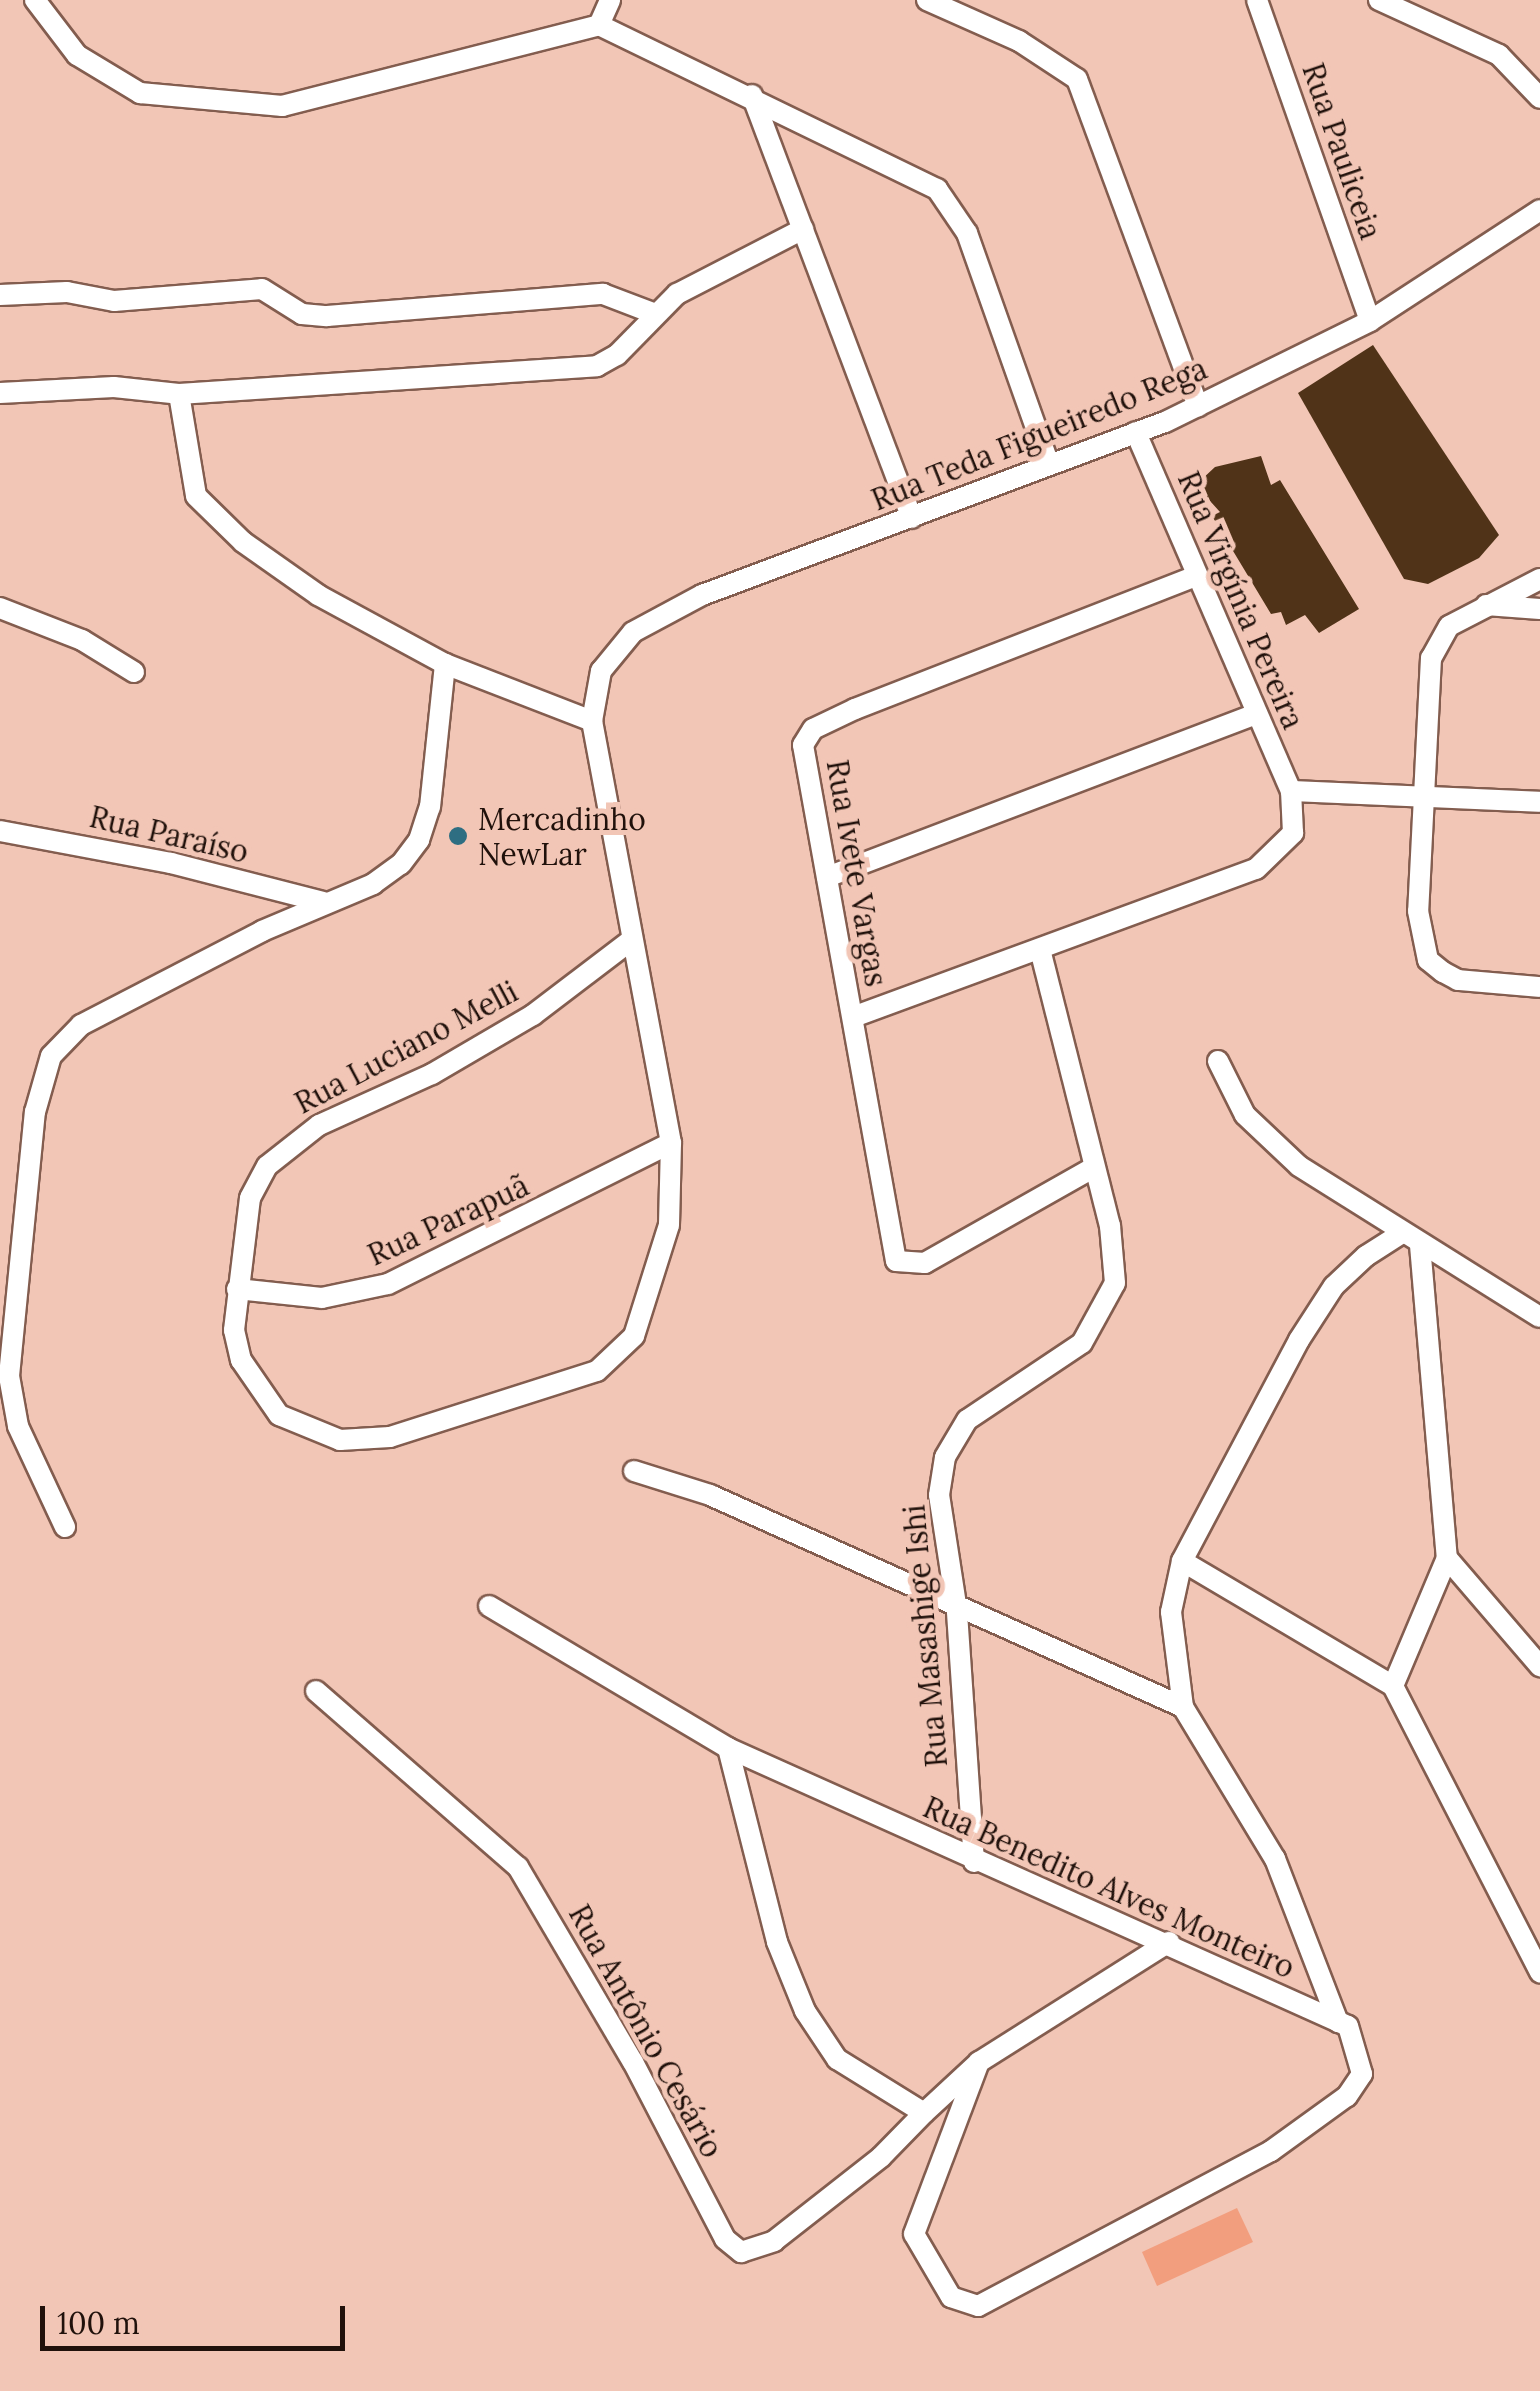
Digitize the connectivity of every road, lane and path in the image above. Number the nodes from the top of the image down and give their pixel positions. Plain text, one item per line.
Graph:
1 (34, 0) edge
2 (610, 0) edge
3 (927, 0) edge
4 (1258, 0) edge
5 (1379, 0) edge
6 (599, 25) junction
7 (752, 94) junction
8 (1540, 98) edge
9 (1540, 210) edge
10 (803, 229) junction
11 (0, 295) edge
12 (654, 313) junction
13 (1370, 321) junction
14 (0, 393) edge
15 (179, 394) junction
16 (1198, 406) junction
17 (1136, 432) junction
18 (1049, 465) junction
19 (912, 518) junction
20 (1196, 576) junction
21 (1540, 578) edge
22 (1484, 605) junction
23 (0, 608) edge
24 (1540, 609) edge
25 (445, 664) junction
26 (134, 672) dead end
27 (1258, 714) junction
28 (592, 721) junction
29 (1291, 791) junction
30 (1419, 796) junction
31 (1540, 802) edge
32 (0, 831) edge
33 (828, 877) junction
34 (323, 902) junction
35 (630, 941) junction
36 (1040, 950) junction
37 (1540, 987) edge
38 (852, 1017) junction
39 (1218, 1061) dead end
40 (672, 1143) junction
41 (1091, 1169) junction
42 (1411, 1239) junction
43 (237, 1289) junction
44 (1540, 1317) edge
45 (634, 1471) dead end
46 (65, 1527) dead end
47 (1447, 1558) junction
48 (1182, 1562) junction
49 (489, 1606) dead end
50 (957, 1611) junction
51 (1540, 1666) edge
52 (1392, 1686) junction
53 (316, 1691) dead end
54 (1183, 1707) junction
55 (728, 1748) junction
56 (974, 1862) junction
57 (1169, 1942) junction
58 (1540, 1972) edge
59 (1338, 2022) junction
60 (979, 2062) junction
61 (924, 2112) junction

1 - 6 street
2 - 6 street
3 - 16 street
4 - 13 street, Rua Pauliceia
5 - 8 street
6 - 7 street
7 - 10 street
7 - 18 street
9 - 13 street, Rua Teda Figueiredo Rega
10 - 12 street
10 - 19 street
11 - 12 street
12 - 15 street
13 - 16 street, Rua Teda Figueiredo Rega
14 - 15 street
15 - 25 street
16 - 17 street, Rua Teda Figueiredo Rega
17 - 18 street, Rua Teda Figueiredo Rega
17 - 20 street, Rua Virgínia Pereira
18 - 19 street, Rua Teda Figueiredo Rega
19 - 28 street, Rua Teda Figueiredo Rega
20 - 27 street, Rua Virgínia Pereira
20 - 33 street, Rua Ivete Vargas
21 - 22 street
22 - 24 street
22 - 30 street
23 - 26 street
25 - 28 street
25 - 34 street
27 - 29 street, Rua Virgínia Pereira
27 - 33 street
28 - 35 street, Rua Teda Figueiredo Rega
29 - 30 street
29 - 36 street
30 - 31 street
30 - 37 street
32 - 34 street, Rua Paraíso
33 - 38 street, Rua Ivete Vargas
34 - 46 street
35 - 40 street, Rua Teda Figueiredo Rega
35 - 43 street, Rua Luciano Melli
36 - 38 street
36 - 41 street, Rua Masashige Ishi
38 - 41 street, Rua Ivete Vargas
39 - 42 street
40 - 43 street, Rua Parapuã
40 - 43 street, Rua Luciano Melli
41 - 50 street, Rua Masashige Ishi
42 - 44 street
42 - 47 street
42 - 48 street
45 - 50 street
47 - 51 street
47 - 52 street
48 - 52 street
48 - 54 street
49 - 55 street, Rua Benedito Alves Monteiro
50 - 54 street
50 - 56 street, Rua Masashige Ishi
52 - 58 street
53 - 61 street, Rua Antônio Cesário
54 - 59 street
55 - 56 street, Rua Benedito Alves Monteiro
55 - 61 street
56 - 57 street, Rua Benedito Alves Monteiro
57 - 59 street, Rua Benedito Alves Monteiro
57 - 60 street
59 - 60 street
60 - 61 street

